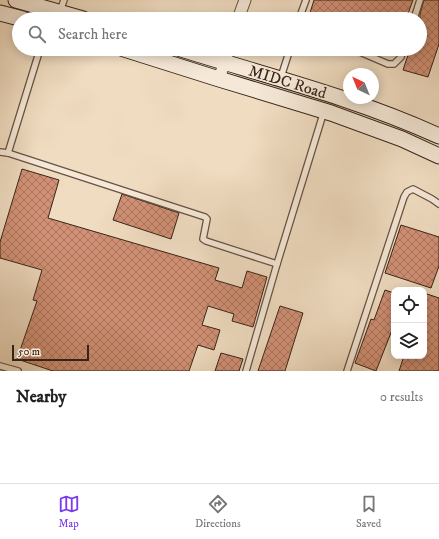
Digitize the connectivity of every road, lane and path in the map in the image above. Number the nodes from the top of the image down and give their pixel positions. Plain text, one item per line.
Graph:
1 (16, 0) edge
2 (245, 0) edge
3 (306, 0) edge
4 (420, 0) edge
5 (62, 6) edge
6 (72, 12) edge
7 (241, 12) edge
8 (302, 12) edge
9 (416, 12) edge
10 (0, 13) edge
11 (12, 16) edge
12 (38, 56) edge
13 (146, 56) edge
14 (227, 56) edge
15 (288, 56) edge
16 (369, 56) edge
17 (401, 56) edge
18 (219, 79) junction
19 (281, 79) junction
20 (324, 110) junction
21 (439, 136) edge
22 (0, 152) edge
23 (8, 153) junction
24 (439, 156) edge
25 (439, 204) edge
26 (277, 264) junction
27 (0, 366) edge
28 (18, 371) edge
29 (246, 371) edge
30 (347, 371) edge

1 - 5 main road
2 - 7 street
3 - 8 lane
4 - 9 lane
5 - 6 main road
10 - 11 main road
12 - 23 lane
13 - 18 main road, MIDC Road
14 - 18 street
14 - 19 main road, MIDC Road
15 - 19 lane
16 - 17 lane
18 - 20 main road, MIDC Road
19 - 21 main road, MIDC Road
20 - 24 main road, MIDC Road
20 - 26 lane
22 - 23 lane
23 - 26 lane
25 - 30 lane
26 - 29 lane
27 - 28 lane

